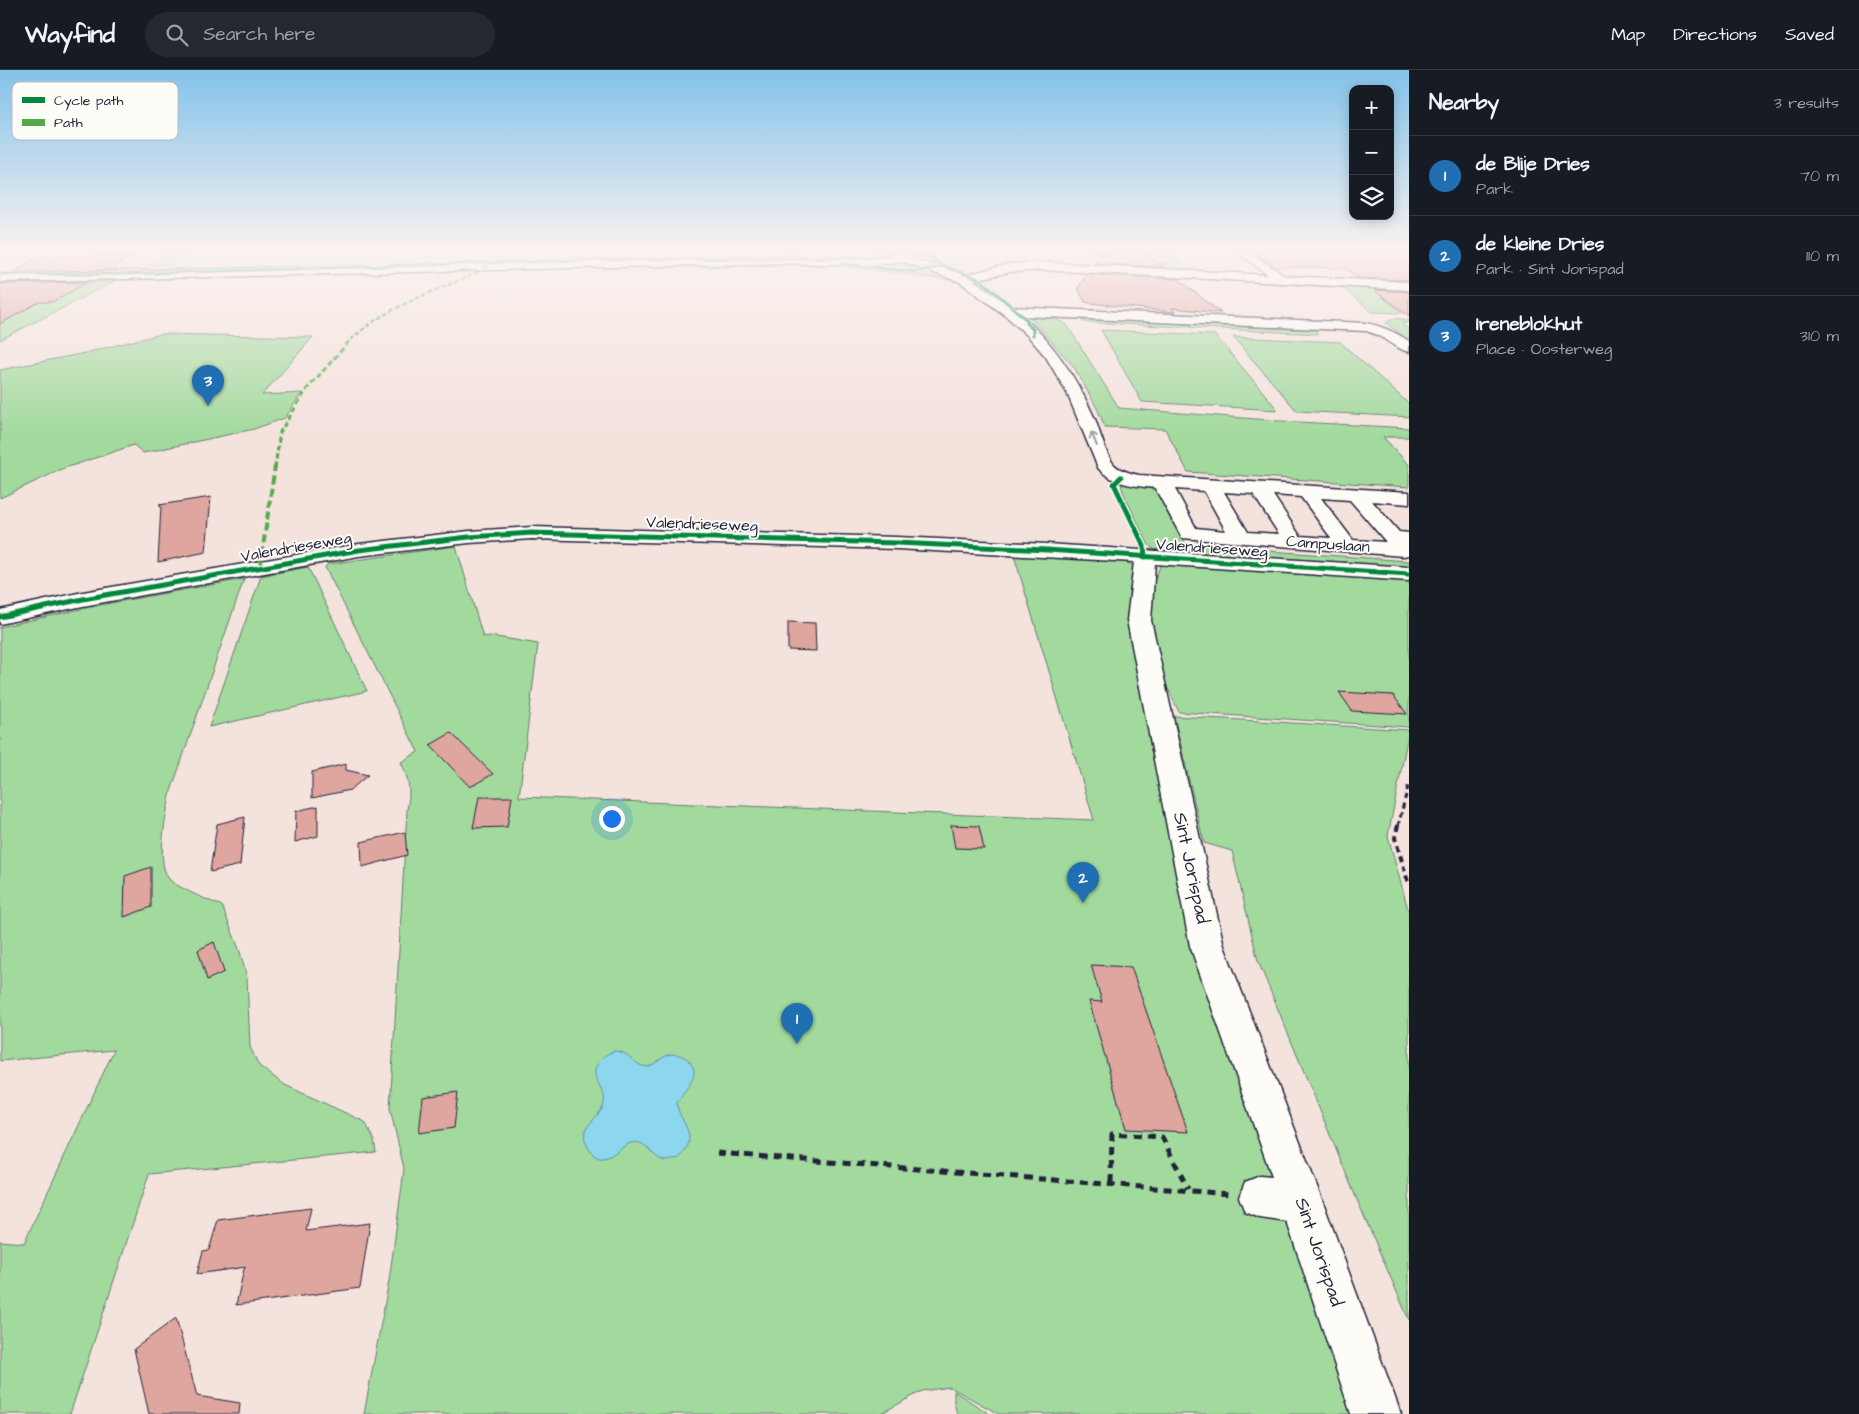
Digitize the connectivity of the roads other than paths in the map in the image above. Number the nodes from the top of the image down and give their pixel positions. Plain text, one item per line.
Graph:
1 (1007, 312) edge
2 (1027, 312) edge
3 (1363, 312) dead end
4 (1382, 330) junction
5 (1409, 348) edge
6 (1162, 483) junction
7 (1211, 486) junction
8 (1259, 489) junction
9 (1306, 492) junction
10 (1356, 494) junction
11 (1408, 498) edge
12 (1241, 538) junction
13 (1401, 538) edge
14 (1294, 542) junction
15 (1347, 546) junction
16 (1145, 557) junction
17 (1409, 574) edge
18 (0, 616) edge
19 (1260, 1198) road end
20 (1302, 1202) junction
21 (1376, 1414) edge

6 -> 1 street
2 - 4 street
3 - 4 street
4 - 5 street
6 - 7 street
6 - 12 street, Campuslaan
7 - 8 street
7 - 12 street
8 - 9 street
8 - 14 street
9 - 10 street
9 - 15 street
10 - 11 street
10 - 13 street
12 - 14 street, Campuslaan
13 - 15 street, Campuslaan
14 - 15 street, Campuslaan
16 - 17 street, Valendrieseweg
16 - 18 street, Valendrieseweg
16 - 20 street, Sint Jorispad
19 - 20 street
20 - 21 street, Sint Jorispad

